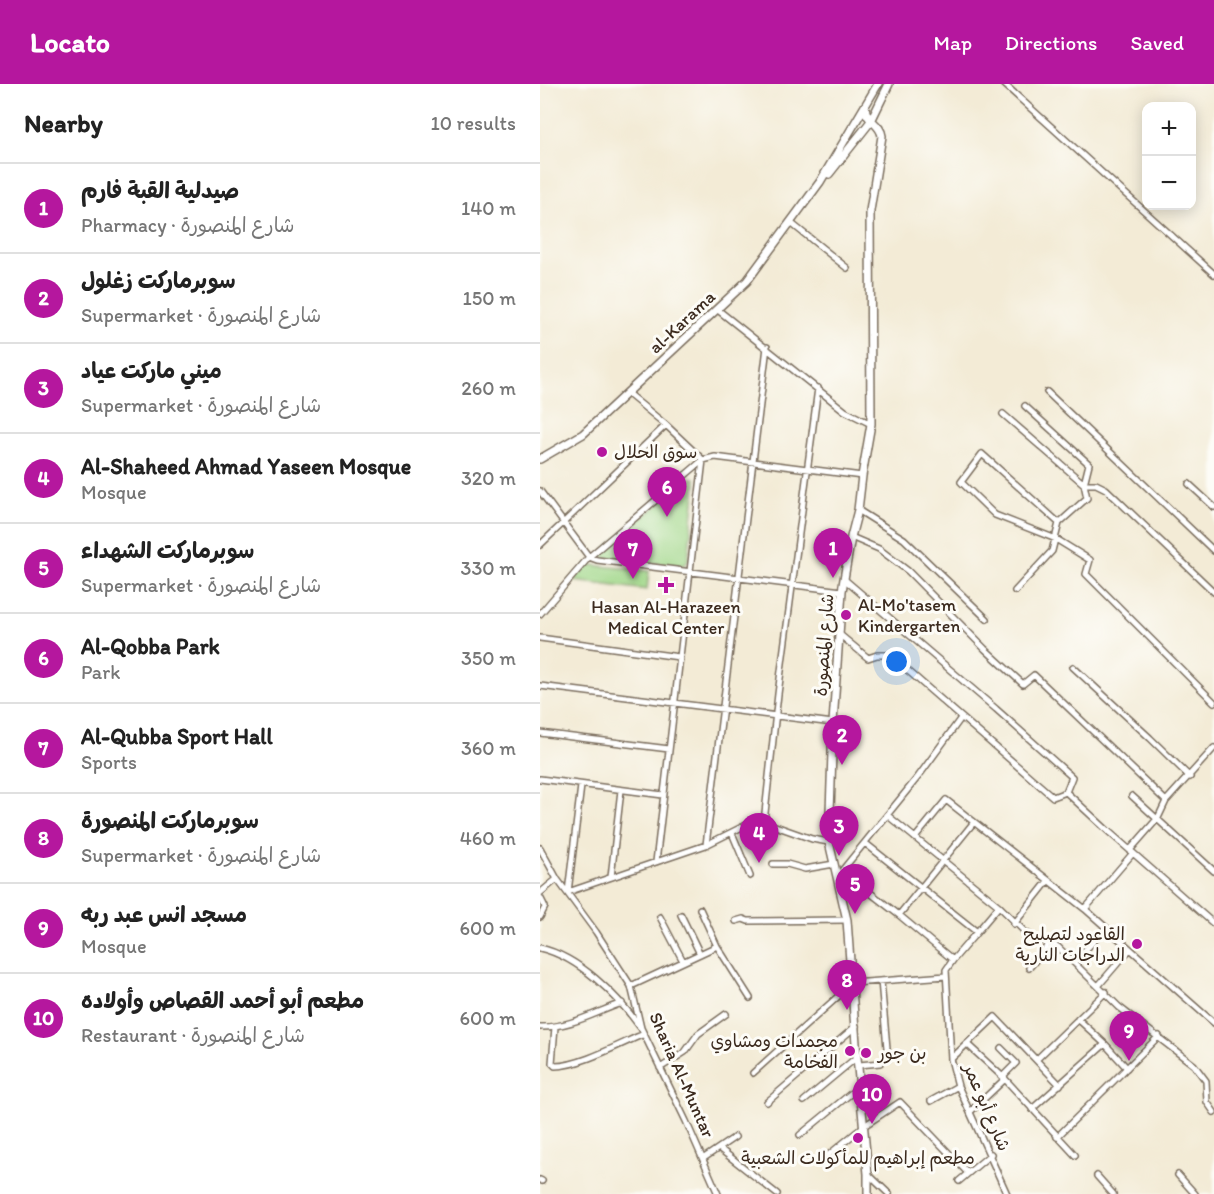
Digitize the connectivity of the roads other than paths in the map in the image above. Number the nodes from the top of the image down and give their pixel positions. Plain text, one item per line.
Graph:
1 (878, 84) edge
2 (889, 84) edge
3 (1004, 84) edge
4 (865, 106) junction
5 (871, 121) junction
6 (820, 182) junction
7 (791, 223) junction
8 (847, 268) dead end
9 (1214, 274) edge
10 (718, 310) junction
11 (767, 347) junction
12 (818, 388) junction
13 (1047, 392) dead end
14 (627, 393) junction
15 (1025, 406) dead end
16 (1003, 414) dead end
17 (871, 424) junction
18 (666, 425) junction
19 (540, 459) edge
20 (703, 460) junction
21 (752, 462) junction
22 (808, 470) junction
23 (862, 476) junction
24 (1084, 484) junction
25 (1190, 484) dead end
26 (540, 490) edge
27 (1214, 507) edge
28 (858, 510) junction
29 (1059, 522) junction
30 (563, 523) junction
31 (851, 537) junction
32 (1056, 539) junction
33 (540, 545) edge
34 (1214, 551) edge
35 (589, 557) junction
36 (691, 572) junction
37 (738, 578) junction
38 (844, 579) junction
39 (793, 586) junction
40 (842, 591) junction
41 (1015, 591) dead end
42 (1214, 592) edge
43 (540, 614) edge
44 (987, 620) dead end
45 (839, 634) junction
46 (540, 638) edge
47 (679, 657) junction
48 (1073, 667) dead end
49 (540, 686) edge
50 (1214, 702) edge
51 (674, 703) junction
52 (721, 709) junction
53 (776, 716) junction
54 (960, 718) junction
55 (833, 723) junction
56 (540, 733) edge
57 (1214, 748) edge
58 (669, 749) junction
59 (1190, 777) junction
60 (540, 779) edge
61 (581, 786) junction
62 (621, 790) junction
63 (1066, 792) junction
64 (663, 795) junction
65 (1132, 796) dead end
66 (1166, 801) junction
67 (887, 815) junction
68 (1158, 818) junction
69 (764, 822) junction
70 (974, 822) junction
71 (732, 833) junction
72 (915, 838) junction
73 (829, 843) junction
74 (865, 843) junction
75 (706, 845) junction
76 (540, 848) edge
77 (1132, 852) junction
78 (943, 861) junction
79 (656, 862) junction
80 (773, 864) dead end
81 (834, 864) junction
82 (1214, 871) edge
83 (839, 873) junction
84 (610, 876) junction
85 (750, 876) dead end
86 (557, 879) junction
87 (1048, 881) junction
88 (921, 888) junction
89 (568, 892) junction
90 (540, 895) edge
91 (999, 906) junction
92 (700, 909) dead end
93 (1085, 909) junction
94 (681, 915) dead end
95 (899, 915) junction
96 (540, 917) edge
97 (660, 917) dead end
98 (848, 920) junction
99 (736, 921) dead end
100 (1014, 924) junction
101 (1214, 924) edge
102 (1106, 928) junction
103 (977, 932) junction
104 (1050, 943) junction
105 (717, 946) junction
106 (540, 948) edge
107 (1130, 949) junction
108 (700, 954) junction
109 (953, 960) junction
110 (683, 961) junction
111 (1074, 962) junction
112 (1029, 968) dead end
113 (946, 976) junction
114 (881, 981) junction
115 (853, 983) junction
116 (1099, 985) junction
117 (631, 986) junction
118 (1106, 992) junction
119 (750, 998) dead end
120 (622, 1003) junction
121 (726, 1014) dead end
122 (1078, 1019) junction
123 (1213, 1020) edge
124 (856, 1026) junction
125 (540, 1027) edge
126 (555, 1027) junction
127 (642, 1031) junction
128 (1159, 1036) junction
129 (967, 1044) junction
130 (1105, 1044) junction
131 (1001, 1048) dead end
132 (888, 1059) dead end
133 (951, 1059) junction
134 (1036, 1060) junction
135 (858, 1061) junction
136 (880, 1063) dead end
137 (660, 1068) junction
138 (1127, 1068) junction
139 (753, 1074) dead end
140 (1005, 1079) junction
141 (1060, 1085) junction
142 (860, 1086) junction
143 (958, 1086) junction
144 (804, 1101) dead end
145 (931, 1101) dead end
146 (767, 1102) dead end
147 (1032, 1109) junction
148 (971, 1111) junction
149 (1214, 1112) edge
150 (864, 1126) junction
151 (800, 1135) dead end
152 (735, 1137) dead end
153 (1058, 1137) junction
154 (720, 1149) junction
155 (991, 1154) junction
156 (1075, 1155) dead end
157 (826, 1157) dead end
158 (704, 1158) junction
159 (968, 1173) junction
160 (868, 1174) junction
161 (1178, 1175) dead end
162 (1097, 1176) dead end
163 (959, 1181) dead end
164 (716, 1194) edge
165 (777, 1194) edge
166 (868, 1194) edge
167 (889, 1194) edge
168 (1007, 1194) edge
169 (1113, 1194) edge
170 (1194, 1194) edge

1 - 4 main road, al-Karama
2 - 5 main road, al-Karama
3 - 9 street
4 - 5 main road, شارع المنصورة
4 - 6 main road, al-Karama
5 - 6 main road, al-Karama
5 - 17 main road, شارع المنصورة
6 - 7 main road, al-Karama
7 - 8 street
7 - 10 main road, al-Karama
10 - 11 street
10 - 14 main road, al-Karama
11 - 12 street
11 - 21 street
12 - 17 street
12 - 22 street
13 - 34 street
14 - 18 street
14 - 19 main road, al-Karama
15 - 24 street
16 - 24 street
17 - 23 main road, شارع المنصورة
18 - 20 street
18 - 30 street
20 - 21 street
20 - 35 street
20 - 36 street
21 - 22 street
21 - 37 street
22 - 23 street
22 - 39 street
23 - 28 main road, شارع المنصورة
24 - 29 street
24 - 42 street
25 - 27 street
26 - 30 street
28 - 31 main road, شارع المنصورة
28 - 44 street
29 - 32 street
29 - 32 street
30 - 33 street
30 - 35 street
31 - 38 main road, شارع المنصورة
31 - 66 street
32 - 41 street
32 - 50 street
35 - 36 street
35 - 43 street
36 - 37 street
36 - 47 street
37 - 39 street
37 - 52 street
38 - 40 main road, شارع المنصورة
38 - 63 street
39 - 40 street
39 - 53 street
40 - 45 main road, شارع المنصورة
45 - 54 street
45 - 55 main road, شارع المنصورة
46 - 47 street
47 - 51 street
48 - 59 street
49 - 51 street
51 - 52 street
51 - 58 street
52 - 53 street
52 - 75 street
53 - 55 street
53 - 69 street
54 - 63 street
54 - 67 street
55 - 73 main road, شارع المنصورة
56 - 58 street
57 - 59 street
58 - 64 street
59 - 66 street
60 - 61 street
61 - 62 street
61 - 89 street
62 - 64 street
62 - 84 street
63 - 77 street
64 - 79 street
65 - 68 street
66 - 68 street
67 - 72 street
67 - 74 street
68 - 77 street
68 - 82 street
69 - 71 street
69 - 73 street
70 - 72 street
70 - 78 street
70 - 87 street
71 - 75 street
71 - 85 street
72 - 78 street
73 - 81 main road, شارع المنصورة
74 - 83 street
74 - 88 street
75 - 79 street
76 - 86 street, Sharia Al-Muntar
77 - 93 street
77 - 101 street
78 - 88 street
78 - 91 street
79 - 84 street
80 - 81 street
81 - 83 main road, شارع المنصورة
83 - 95 street
83 - 98 main road, شارع المنصورة
84 - 89 street
86 - 89 street, Sharia Al-Muntar
86 - 90 street
87 - 93 street
87 - 100 street
88 - 95 street
88 - 103 street
89 - 117 street, Sharia Al-Muntar
90 - 96 street
91 - 100 street
91 - 103 street, شارع أبو عمر
92 - 105 street
93 - 102 street
94 - 108 street
95 - 109 street
97 - 110 street
98 - 99 street
98 - 115 main road, شارع المنصورة
100 - 104 street
102 - 107 street
102 - 111 street
103 - 109 street, شارع أبو عمر
104 - 111 street
104 - 112 street
105 - 108 street
105 - 119 street
106 - 120 street
107 - 116 street
107 - 123 street
108 - 110 street
109 - 113 street, شارع أبو عمر
110 - 117 street
111 - 116 street
113 - 114 street
113 - 133 street, شارع أبو عمر
114 - 115 street
114 - 132 street
115 - 124 main road, شارع المنصورة
115 - 139 street
116 - 118 street
117 - 127 street, Sharia Al-Muntar
118 - 122 street
118 - 128 street
120 - 126 street
120 - 127 street
121 - 137 street
122 - 130 street
122 - 134 street
124 - 135 main road, شارع المنصورة
124 - 146 street
125 - 126 street
126 - 127 street
127 - 137 street, Sharia Al-Muntar
128 - 138 street
128 - 149 street
129 - 133 street
129 - 134 street
129 - 140 street
130 - 138 street
130 - 141 street
131 - 140 street
133 - 143 street, شارع أبو عمر
134 - 141 street
135 - 136 street
135 - 142 main road, شارع المنصورة
135 - 144 street
137 - 158 street, Sharia Al-Muntar
138 - 153 street
140 - 147 street
140 - 148 street
141 - 147 street
142 - 150 main road, شارع المنصورة
142 - 151 street
143 - 145 street
143 - 148 street, شارع أبو عمر
147 - 153 street
148 - 155 street, شارع أبو عمر
150 - 157 street
150 - 159 street
150 - 160 main road, شارع المنصورة
152 - 154 street
153 - 156 street
154 - 158 street
154 - 165 street
155 - 159 street
155 - 168 street, شارع أبو عمر
158 - 164 street, Sharia Al-Muntar
159 - 163 street
160 - 166 main road, شارع المنصورة
160 - 167 street
161 - 170 street
162 - 169 street

